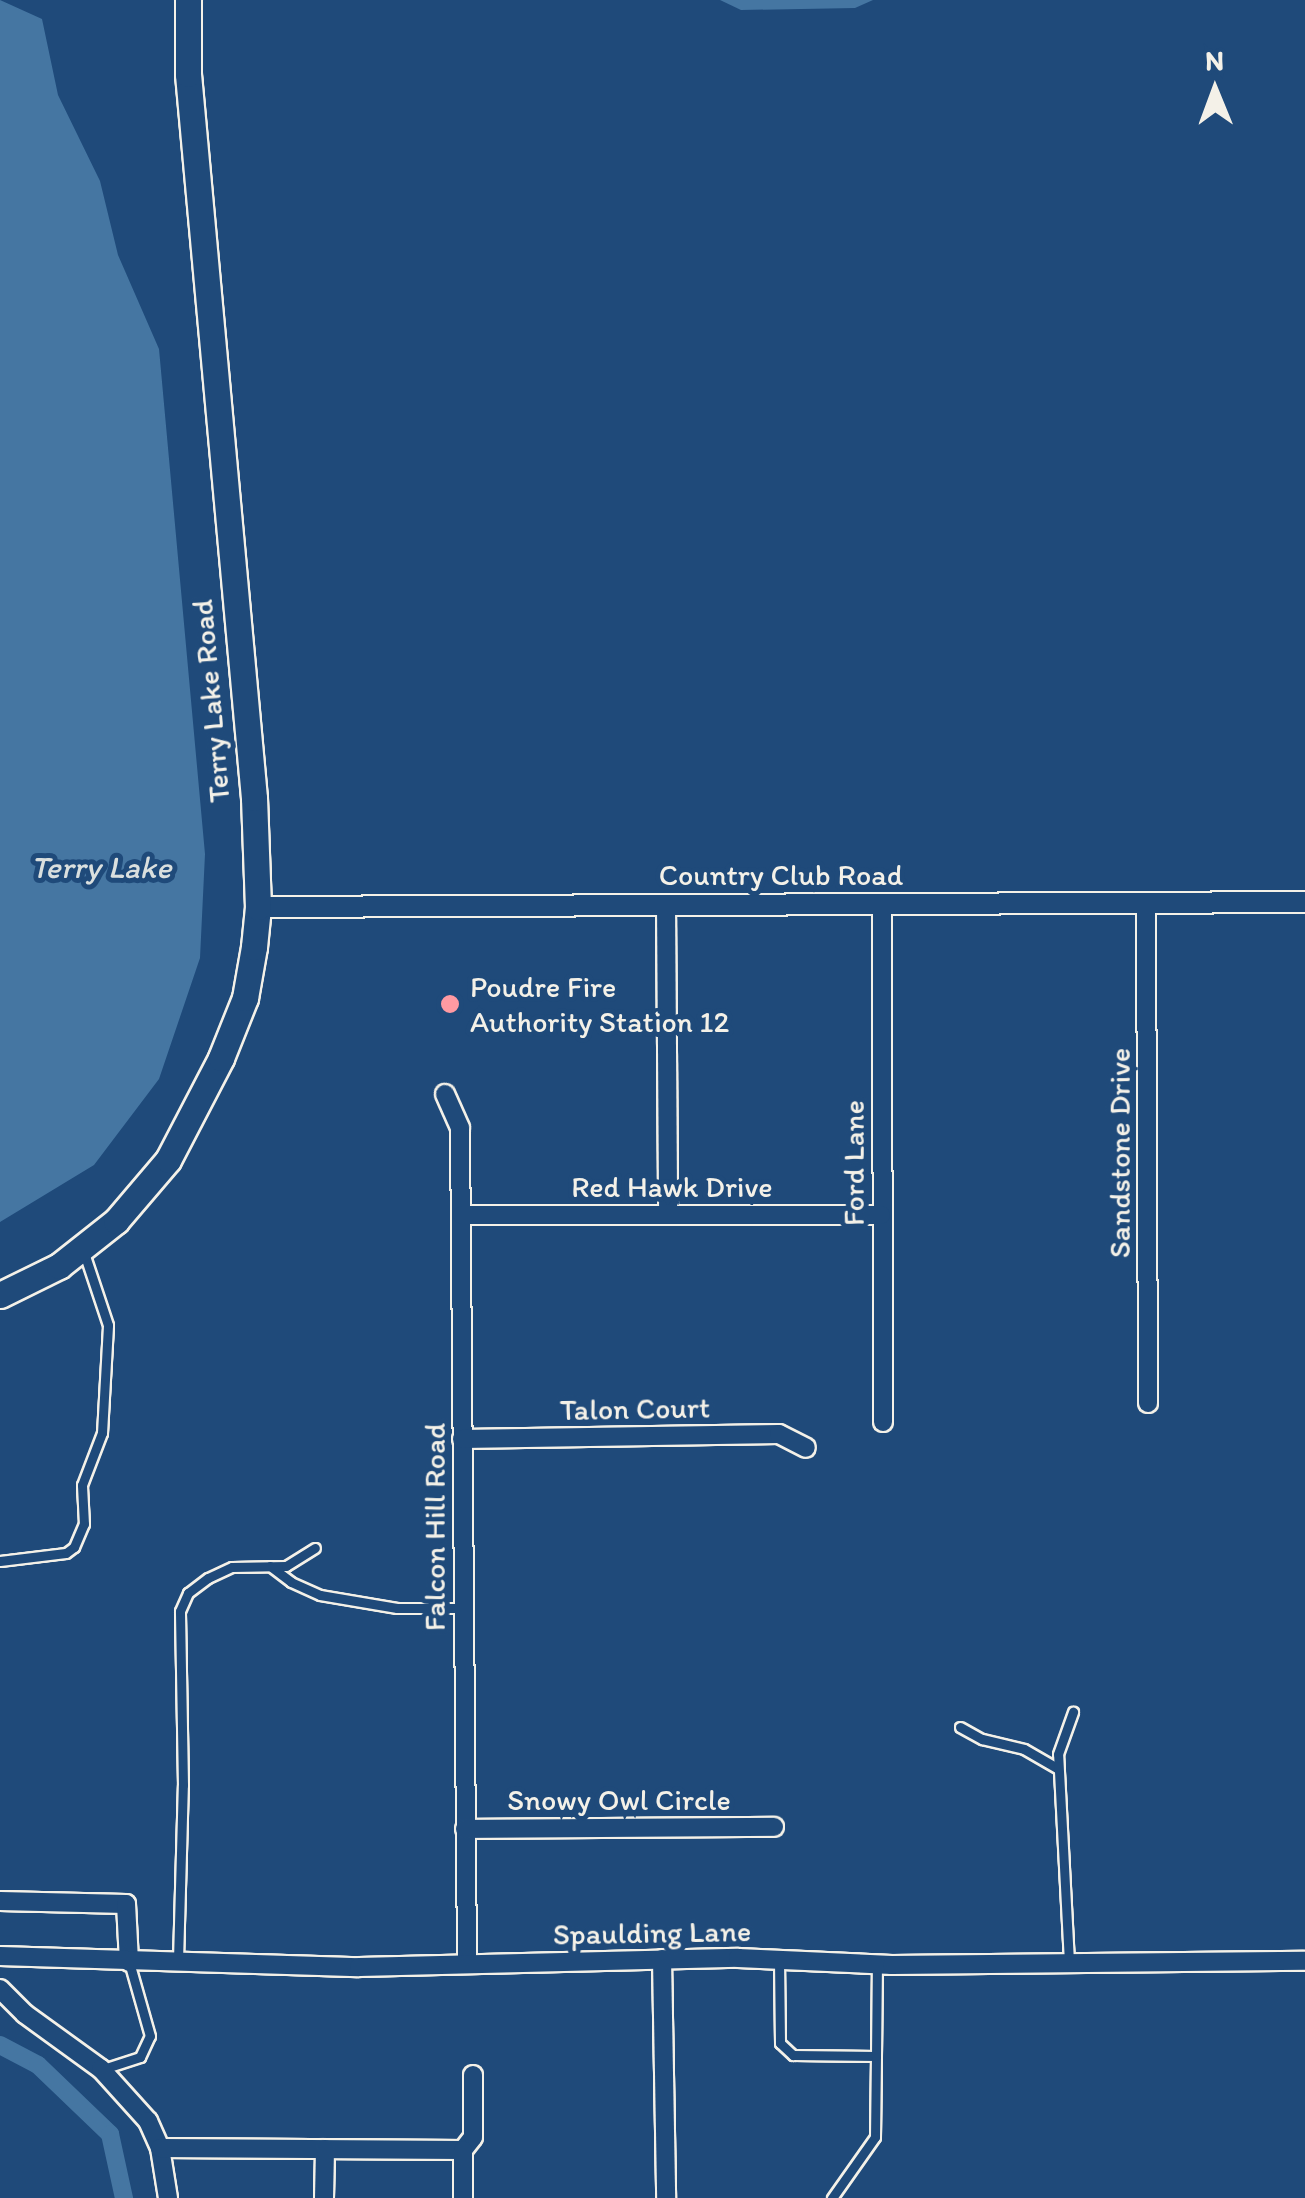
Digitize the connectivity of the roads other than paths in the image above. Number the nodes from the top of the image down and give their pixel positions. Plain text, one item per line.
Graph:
1 (188, 0) edge
2 (1305, 902) edge
3 (1146, 903) junction
4 (882, 904) junction
5 (666, 905) junction
6 (258, 907) junction
7 (445, 1094) dead end
8 (668, 1214) junction
9 (462, 1215) junction
10 (882, 1215) junction
11 (82, 1248) junction
12 (0, 1295) edge
13 (1148, 1403) dead end
14 (882, 1422) dead end
15 (462, 1439) junction
16 (806, 1448) dead end
17 (315, 1548) dead end
18 (0, 1561) edge
19 (270, 1566) junction
20 (463, 1608) junction
21 (1073, 1712) dead end
22 (960, 1727) dead end
23 (1058, 1769) junction
24 (774, 1827) dead end
25 (465, 1829) junction
26 (0, 1901) edge
27 (0, 1956) edge
28 (662, 1959) junction
29 (778, 1960) junction
30 (1305, 1961) edge
31 (130, 1962) junction
32 (1069, 1962) junction
33 (178, 1963) junction
34 (467, 1963) junction
35 (877, 1964) junction
36 (0, 1989) edge
37 (876, 2056) junction
38 (100, 2070) junction
39 (473, 2075) dead end
40 (160, 2148) junction
41 (325, 2149) junction
42 (463, 2150) junction
43 (168, 2198) edge
44 (324, 2198) edge
45 (463, 2198) edge
46 (666, 2198) edge
47 (832, 2198) edge

1 - 6 main road, Terry Lake Road
2 - 3 street, Country Club Road
3 - 4 street, Country Club Road
3 - 13 street, Sandstone Drive
4 - 5 street, Country Club Road
4 - 10 street, Ford Lane
5 - 6 street, Country Club Road
5 - 8 street
6 - 11 main road, Terry Lake Road
7 - 9 street, Falcon Hill Road
8 - 9 street, Red Hawk Drive
8 - 10 street, Red Hawk Drive
9 - 15 street, Falcon Hill Road
10 - 14 street, Ford Lane
11 - 12 main road, Terry Lake Road
11 - 18 lane
15 - 16 street, Talon Court
15 - 20 street, Falcon Hill Road
17 - 19 lane
19 - 20 lane
19 - 33 lane
20 - 25 street, Falcon Hill Road
21 - 23 lane
22 - 23 lane
23 - 32 lane
24 - 25 street, Snowy Owl Circle
25 - 34 street, Falcon Hill Road
26 - 31 street
27 - 31 street, Spaulding Lane
28 - 29 street, Spaulding Lane
28 - 34 street, Spaulding Lane
28 - 46 street
29 - 35 street, Spaulding Lane
29 - 37 lane
30 - 32 street, Spaulding Lane
31 - 33 street, Spaulding Lane
31 - 38 lane
32 - 35 street, Spaulding Lane
33 - 34 street, Spaulding Lane
35 - 37 lane
36 - 38 street
37 - 47 lane
38 - 40 street
39 - 42 street
40 - 41 street
40 - 43 street
41 - 42 street
41 - 44 street
42 - 45 street

